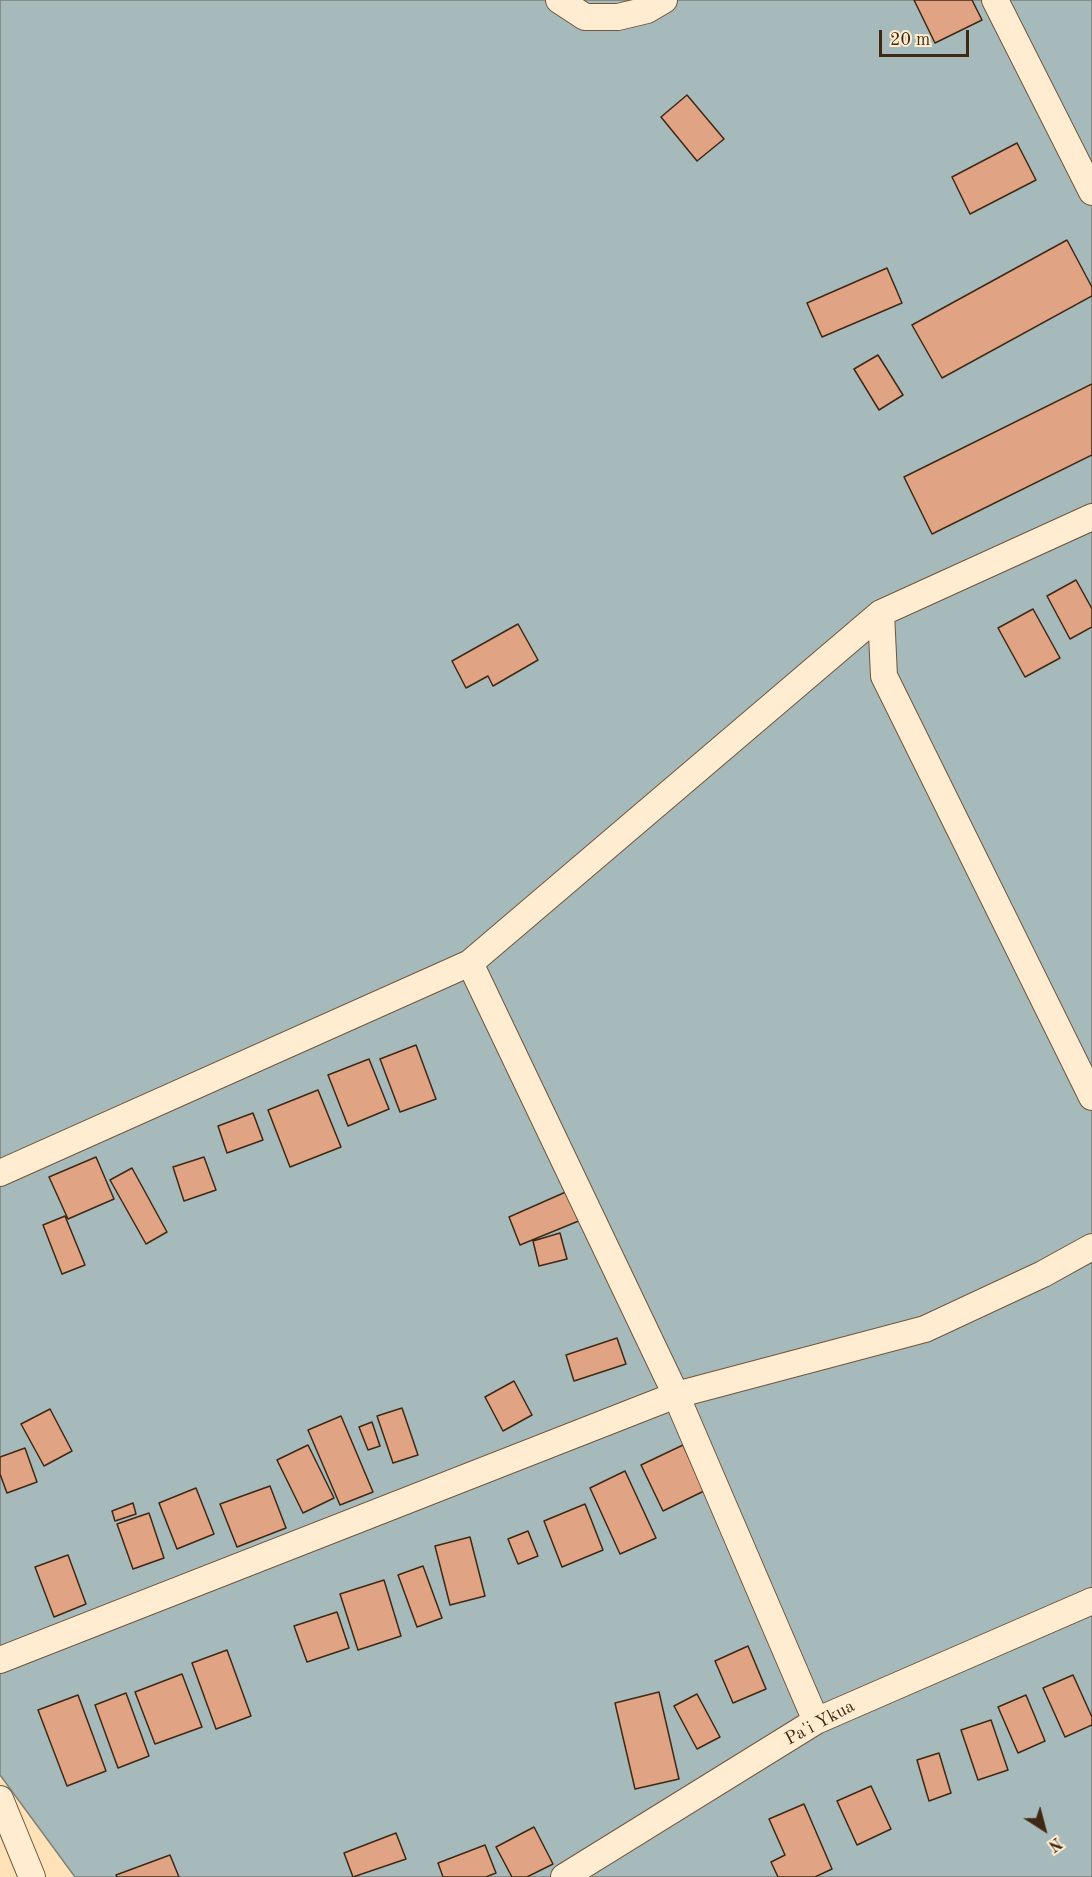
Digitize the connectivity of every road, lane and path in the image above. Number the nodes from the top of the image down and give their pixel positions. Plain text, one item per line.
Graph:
1 (559, 0) edge
2 (664, 0) edge
3 (995, 0) edge
4 (1092, 192) edge
5 (1092, 518) edge
6 (881, 613) junction
7 (470, 963) junction
8 (1092, 1097) edge
9 (0, 1173) edge
10 (1092, 1247) edge
11 (676, 1395) junction
12 (1092, 1601) edge
13 (0, 1660) edge
14 (816, 1721) junction
15 (0, 1799) edge
16 (32, 1877) edge
17 (564, 1877) edge

1 - 2 street
3 - 4 street
5 - 6 street
6 - 7 street
6 - 8 street
7 - 9 street
7 - 11 street
10 - 11 street
11 - 13 street
11 - 14 street
12 - 14 street, Pa'i Ykua
14 - 17 street, Pa'i Ykua
15 - 16 street

